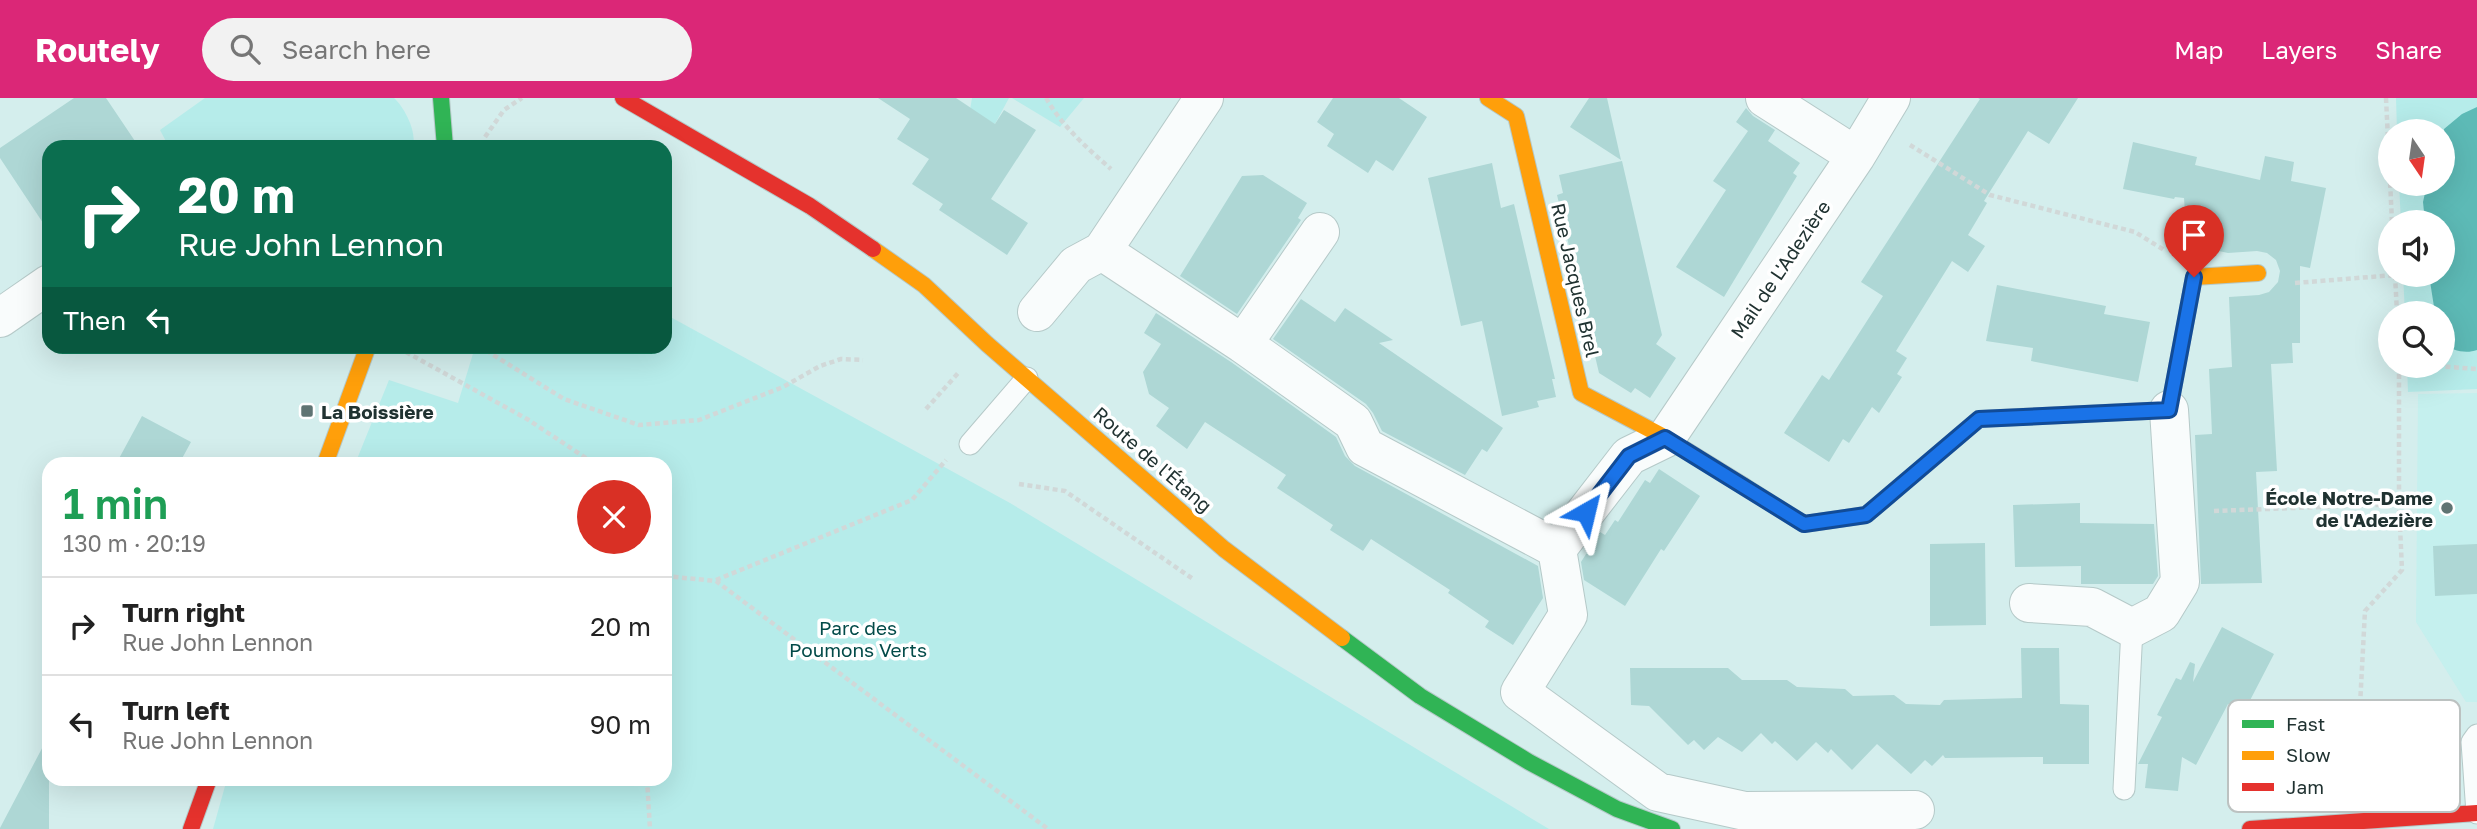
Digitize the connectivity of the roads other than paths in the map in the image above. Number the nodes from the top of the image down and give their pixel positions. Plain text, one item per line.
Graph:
1 (441, 98) edge
2 (623, 98) edge
3 (1204, 98) edge
4 (1488, 98) edge
5 (1765, 98) edge
6 (1884, 111) edge
7 (444, 140) edge
8 (1856, 156) junction
9 (1320, 232) dead end
10 (1102, 251) junction
11 (2258, 273) road end
12 (42, 289) edge
13 (1037, 312) dead end
14 (0, 318) edge
15 (1242, 344) junction
16 (365, 354) edge
17 (1027, 378) junction
18 (2169, 410) junction
19 (1665, 438) junction
20 (970, 444) dead end
21 (328, 457) edge
22 (1558, 549) junction
23 (2029, 603) dead end
24 (2132, 628) junction
25 (2477, 735) edge
26 (206, 786) edge
27 (2124, 789) dead end
28 (1915, 810) dead end
29 (2477, 813) edge
30 (191, 829) edge
31 (1672, 829) edge
32 (2250, 829) edge

1 - 7 street
2 - 17 street, Route de l'Étang
3 - 10 street
4 - 19 street, Rue Jacques Brel
5 - 8 street
6 - 8 street, Mail de L'Adezière
8 - 19 street, Mail de L'Adezière
9 - 15 street
10 - 13 street
10 - 15 street
11 - 18 street
12 - 14 street
15 - 22 street
16 - 21 street
17 - 20 lane
17 - 31 street, Route de l'Étang
18 - 19 street, Rue Jacques Brel
18 - 24 street
19 - 22 street
22 - 28 street
23 - 24 street
24 - 27 lane
25 - 29 lane
26 - 30 street
29 - 32 street

